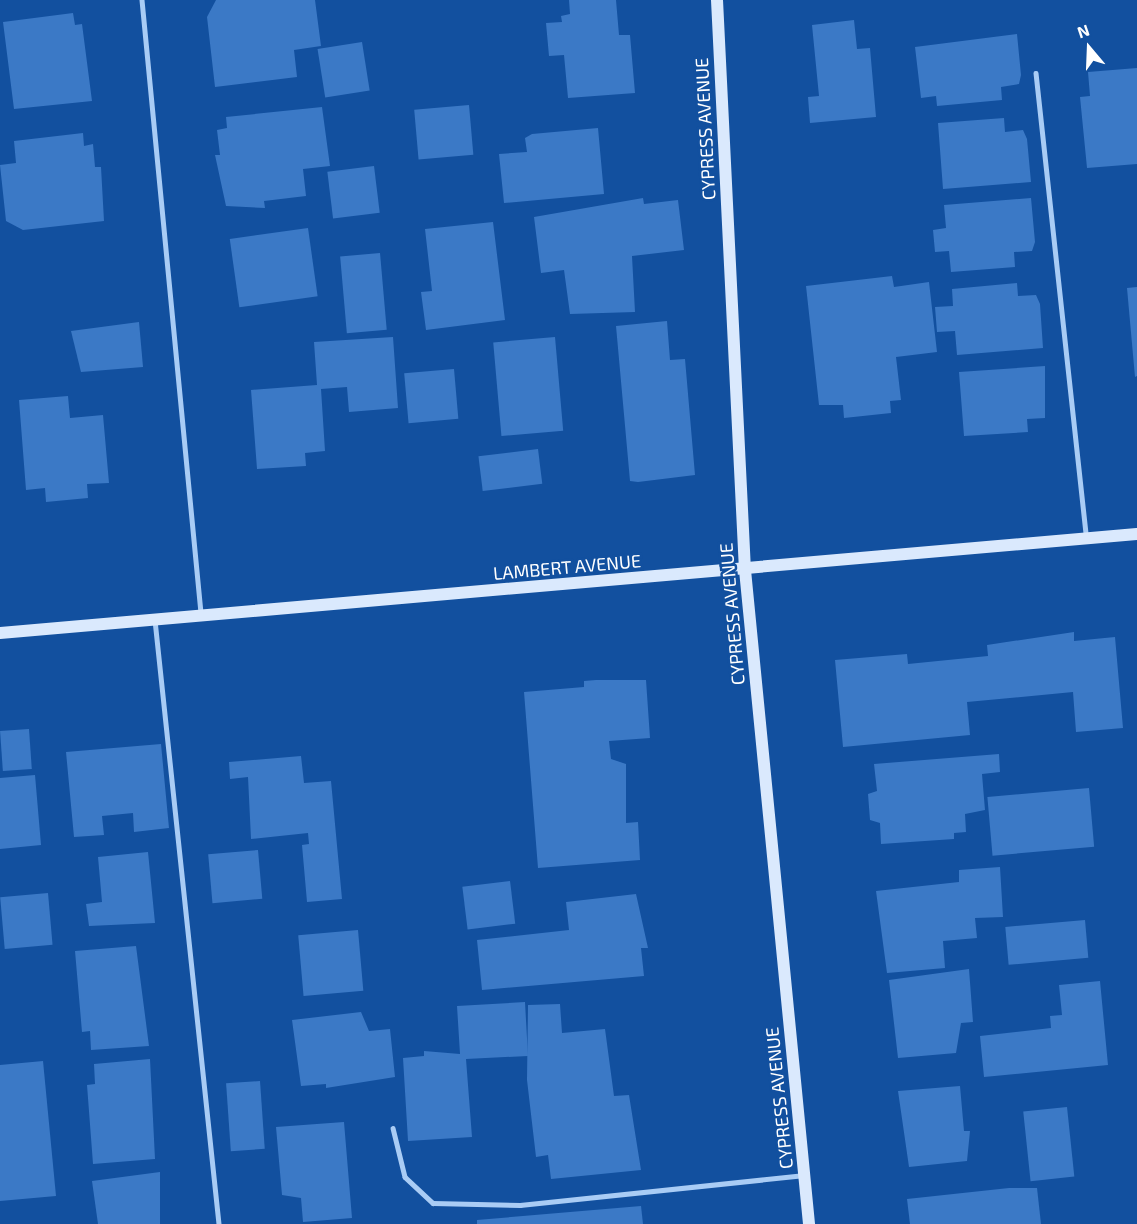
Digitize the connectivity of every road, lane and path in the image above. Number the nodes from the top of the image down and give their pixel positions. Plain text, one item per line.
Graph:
1 (142, 0) edge
2 (717, 0) edge
3 (1036, 73) dead end
4 (1137, 534) edge
5 (1087, 539) junction
6 (745, 570) junction
7 (201, 616) junction
8 (155, 620) junction
9 (0, 633) edge
10 (393, 1128) dead end
11 (804, 1175) junction
12 (219, 1224) edge
13 (809, 1224) edge

1 - 7 lane
2 - 6 street, CYPRESS AVENUE
3 - 5 lane
4 - 5 street, LAMBERT AVENUE
5 - 6 street, LAMBERT AVENUE
6 - 7 street, LAMBERT AVENUE
6 - 11 street, CYPRESS AVENUE
7 - 8 street, LAMBERT AVENUE
8 - 9 street, LAMBERT AVENUE
8 - 12 lane
10 - 11 lane
11 - 13 street, CYPRESS AVENUE

